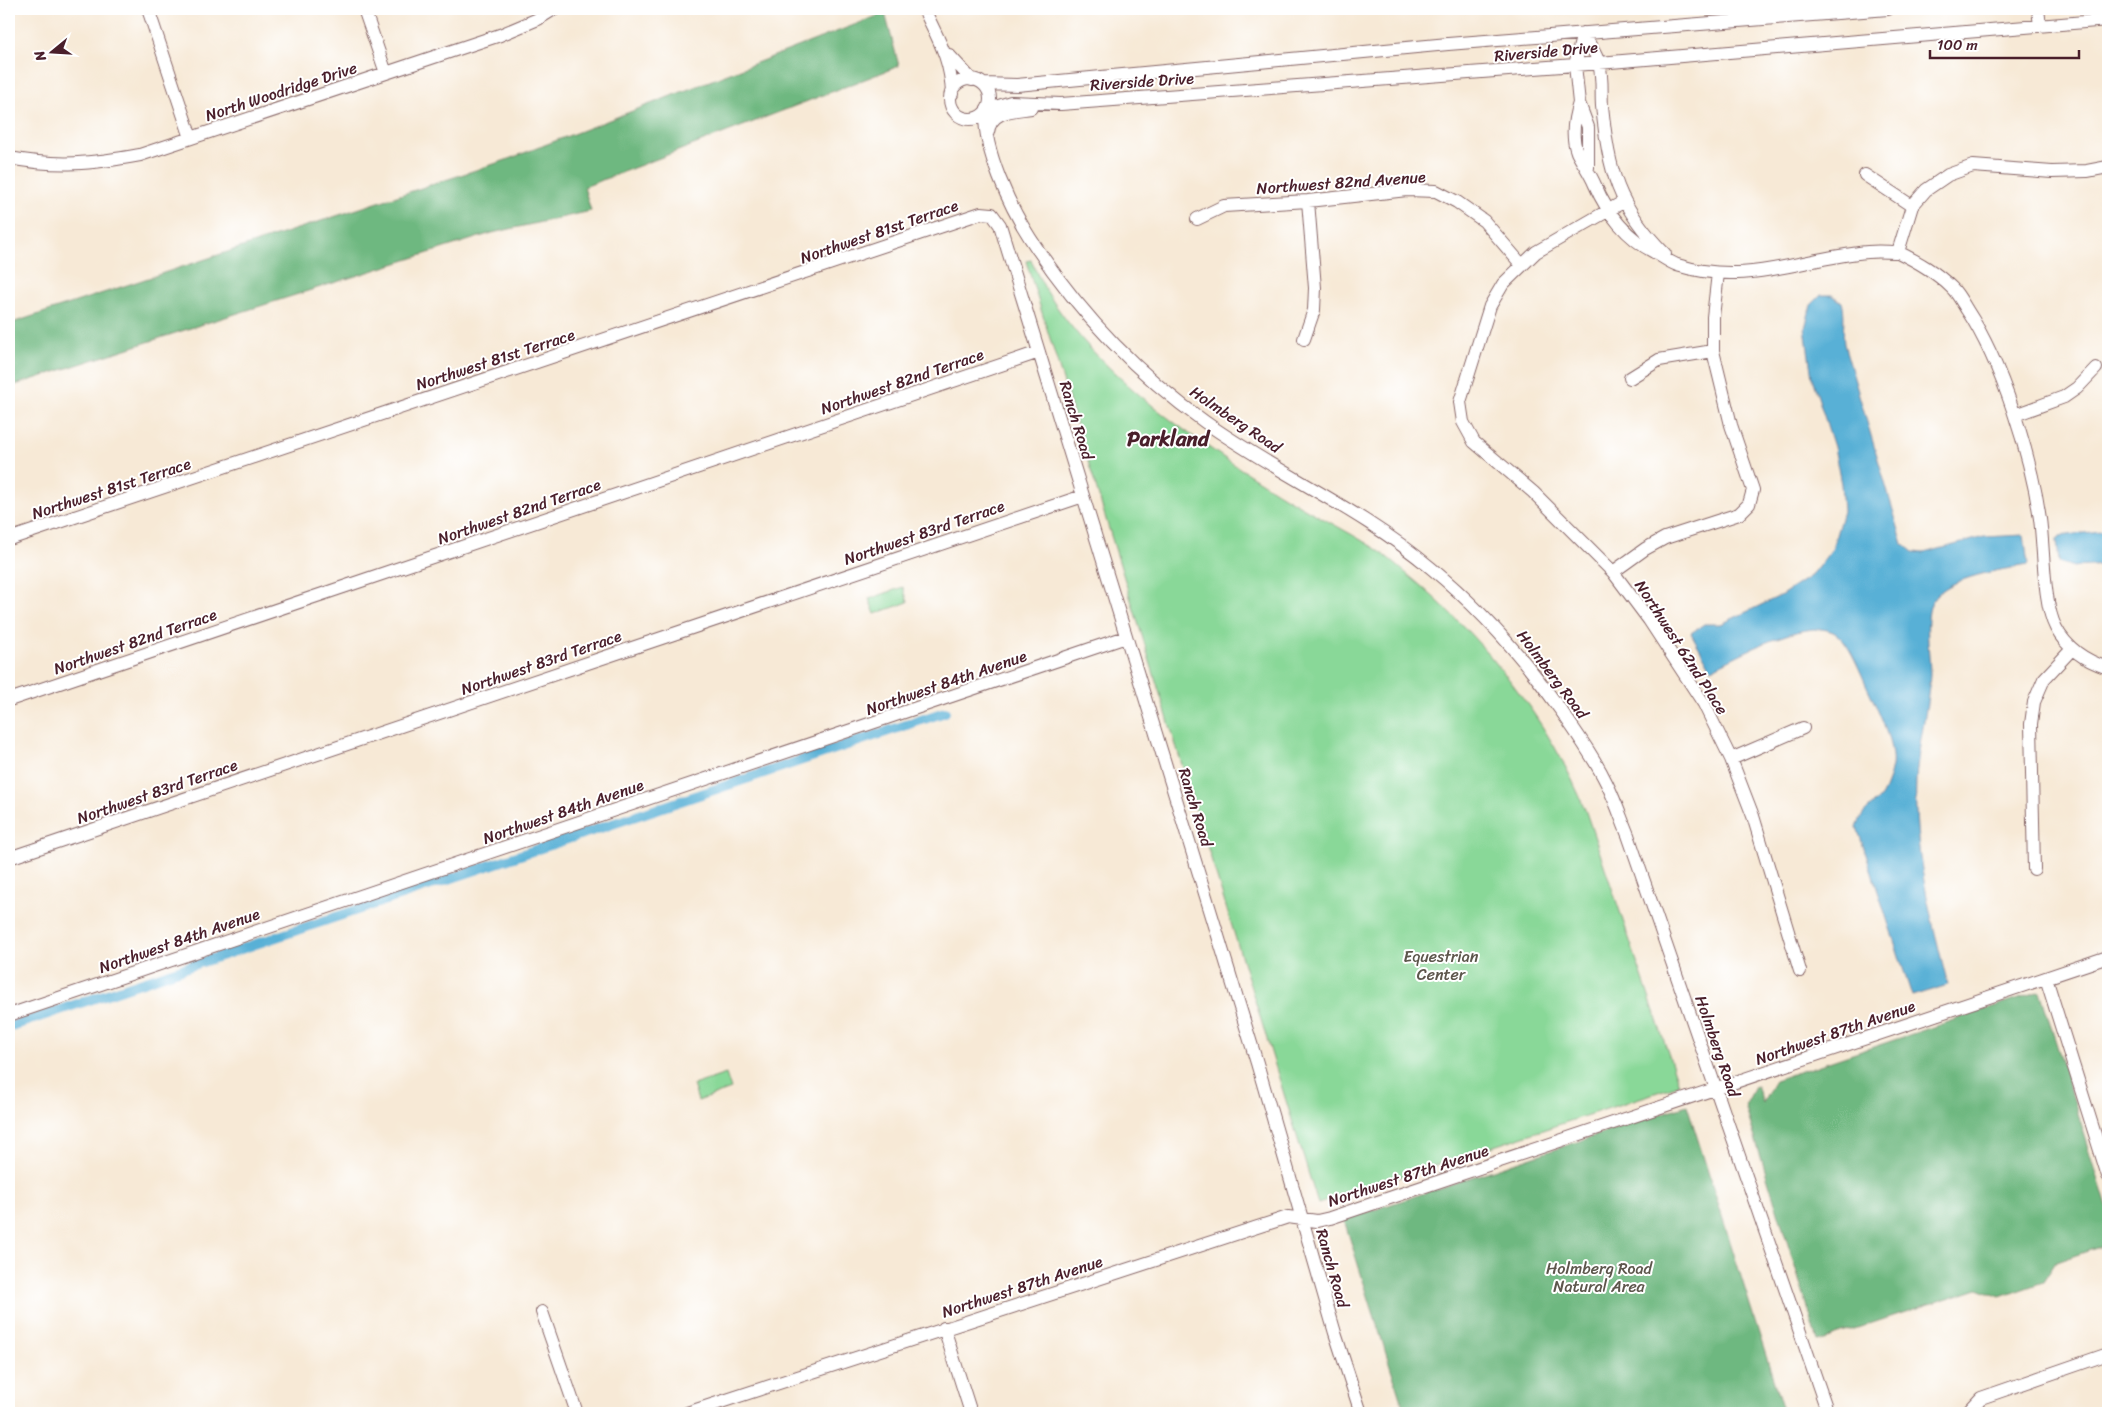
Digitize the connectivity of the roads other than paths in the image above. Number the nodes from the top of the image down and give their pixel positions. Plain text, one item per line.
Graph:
1 (148, 9) edge
2 (364, 9) edge
3 (554, 9) edge
4 (924, 9) edge
5 (1888, 9) edge
6 (2038, 9) edge
7 (2108, 20) edge
8 (2040, 26) junction
9 (1583, 33) junction
10 (944, 49) junction
11 (1599, 63) junction
12 (1575, 65) junction
13 (386, 73) junction
14 (978, 82) junction
15 (952, 94) junction
16 (1579, 103) junction
17 (1060, 104) junction
18 (986, 111) junction
19 (962, 117) junction
20 (191, 138) junction
21 (987, 144) junction
22 (1608, 146) junction
23 (1588, 148) junction
24 (9, 158) edge
25 (2108, 167) edge
26 (1588, 168) junction
27 (1865, 175) dead end
28 (1308, 201) junction
29 (1624, 202) junction
30 (1912, 206) junction
31 (1607, 210) junction
32 (992, 214) joint
33 (1197, 219) dead end
34 (1898, 252) junction
35 (1521, 264) junction
36 (1676, 265) junction
37 (1718, 273) junction
38 (1304, 339) dead end
39 (1713, 351) junction
40 (1039, 352) junction
41 (2096, 368) dead end
42 (1630, 378) dead end
43 (2015, 415) junction
44 (1083, 496) junction
45 (9, 539) edge
46 (1613, 572) junction
47 (1126, 637) junction
48 (2072, 649) junction
49 (2108, 668) edge
50 (9, 700) edge
51 (1803, 728) dead end
52 (1731, 759) junction
53 (9, 858) edge
54 (2034, 869) dead end
55 (2108, 957) edge
56 (1800, 971) dead end
57 (2046, 978) junction
58 (9, 1015) edge
59 (1716, 1090) junction
60 (2108, 1176) edge
61 (1302, 1218) junction
62 (542, 1312) dead end
63 (944, 1328) junction
64 (2108, 1354) edge
65 (577, 1413) edge
66 (687, 1413) edge
67 (971, 1413) edge
68 (1361, 1413) edge
69 (1828, 1413) edge
70 (1967, 1413) edge

1 - 20 street
2 - 13 street
3 - 13 street, North Woodridge Drive
4 - 10 street
5 - 9 street, Riverside Drive
6 - 8 street
7 - 8 street, Riverside Drive
8 - 11 street, Riverside Drive
9 - 11 street
9 - 12 street
9 - 14 street, Riverside Drive
10 - 14 street
10 - 15 street
11 - 12 street, Riverside Drive
11 - 22 street
12 - 16 street
12 - 17 street, Riverside Drive
13 - 20 street, North Woodridge Drive
14 - 15 street
14 - 18 street
15 - 19 street
16 - 23 street
16 - 26 street
17 - 18 street, Riverside Drive
17 - 21 street
18 - 19 street
18 - 21 street, Holmberg Road
19 - 21 street, Holmberg Road
20 - 24 street, North Woodridge Drive
21 - 59 street, Holmberg Road
22 - 23 street
22 - 29 street
23 - 26 street
25 - 30 street
26 - 31 street
27 - 30 street
28 - 33 street, Northwest 82nd Avenue
28 - 35 street, Northwest 82nd Avenue
28 - 38 street
29 - 31 street
29 - 36 street
30 - 34 street
31 - 35 street
31 - 36 street
32 - 40 street, Ranch Road
32 - 45 street, Northwest 81st Terrace
34 - 37 street
34 - 43 street
35 - 46 street, Northwest 62nd Place
36 - 37 street
37 - 39 street
39 - 42 street
39 - 46 street
40 - 44 street, Ranch Road
40 - 50 street, Northwest 82nd Terrace
41 - 43 street
43 - 48 street
44 - 47 street, Ranch Road
44 - 53 street, Northwest 83rd Terrace
46 - 52 street, Northwest 62nd Place
47 - 58 street, Northwest 84th Avenue
47 - 61 street, Ranch Road
48 - 49 street
48 - 54 street
51 - 52 street
52 - 56 street, Northwest 62nd Place
55 - 57 street, Northwest 87th Avenue
57 - 59 street, Northwest 87th Avenue
57 - 60 street
59 - 61 street, Northwest 87th Avenue
59 - 69 street, Holmberg Road
61 - 63 street, Northwest 87th Avenue
61 - 68 street, Ranch Road
62 - 65 street
63 - 66 street, Northwest 87th Avenue
63 - 67 street
64 - 70 street

